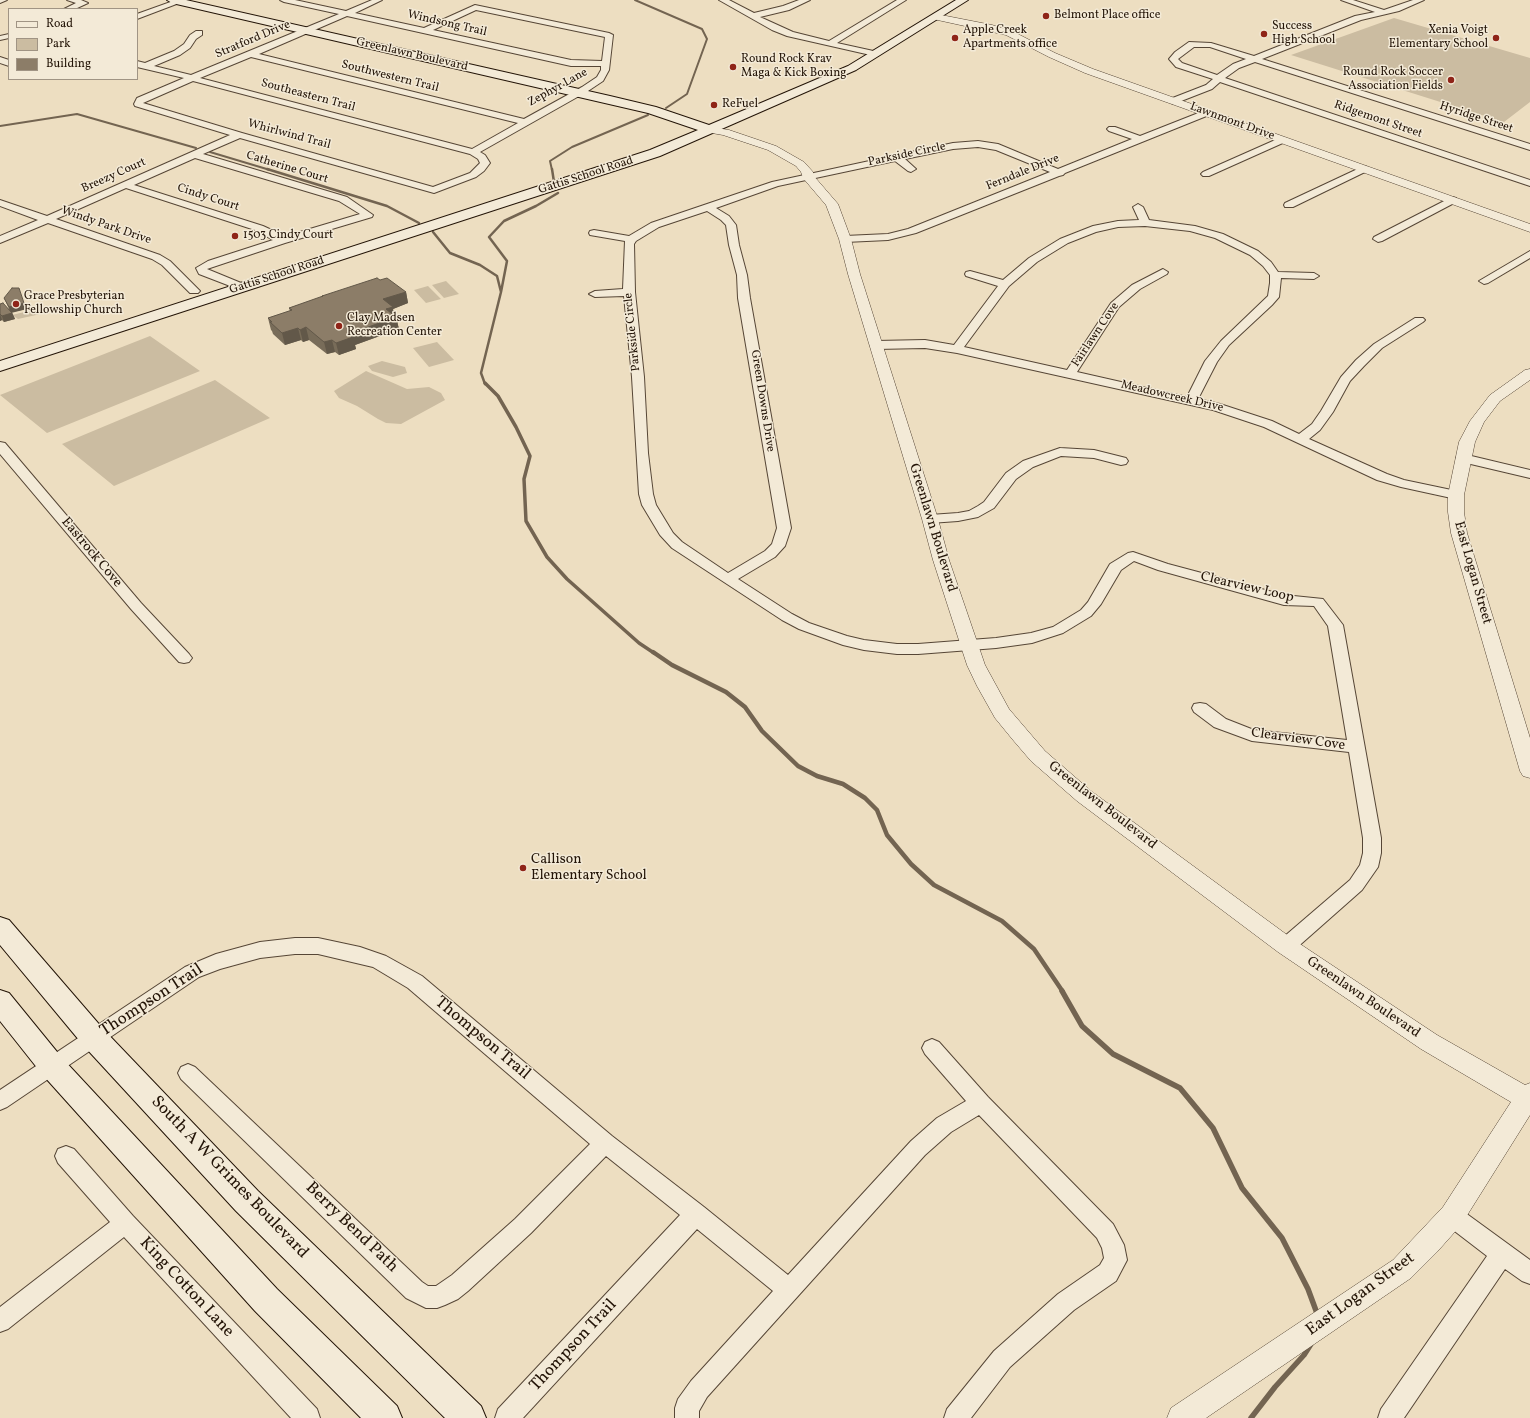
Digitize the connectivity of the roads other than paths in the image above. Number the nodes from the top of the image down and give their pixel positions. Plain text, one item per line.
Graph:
1 (71, 0) edge
2 (193, 0) edge
3 (284, 0) edge
4 (378, 0) edge
5 (723, 0) edge
6 (806, 0) edge
7 (902, 0) edge
8 (963, 0) edge
9 (1344, 0) edge
10 (1420, 0) edge
11 (178, 1) edge
12 (71, 8) edge
13 (1383, 12) junction
14 (346, 14) junction
15 (753, 16) junction
16 (936, 17) junction
17 (138, 18) edge
18 (310, 29) junction
19 (425, 31) junction
20 (199, 33) dead end
21 (829, 44) junction
22 (250, 54) junction
23 (875, 54) junction
24 (1255, 59) junction
25 (606, 64) junction
26 (141, 65) edge
27 (192, 78) junction
28 (1219, 79) junction
29 (582, 91) junction
30 (1173, 101) junction
31 (138, 104) joint
32 (1206, 113) junction
33 (524, 122) junction
34 (1112, 129) dead end
35 (710, 130) junction
36 (239, 135) junction
37 (1140, 140) junction
38 (1282, 140) junction
39 (1530, 148) edge
40 (473, 152) junction
41 (194, 155) junction
42 (896, 157) junction
43 (912, 169) dead end
44 (1364, 169) junction
45 (1060, 172) junction
46 (1206, 174) dead end
47 (808, 176) junction
48 (1530, 183) edge
49 (125, 185) junction
50 (1452, 200) junction
51 (0, 203) edge
52 (1289, 205) dead end
53 (708, 207) junction
54 (1138, 207) dead end
55 (47, 220) junction
56 (1145, 223) junction
57 (1530, 228) edge
58 (594, 233) dead end
59 (631, 239) junction
60 (845, 239) junction
61 (1378, 239) dead end
62 (0, 240) edge
63 (281, 241) junction
64 (1530, 254) edge
65 (1163, 272) dead end
66 (970, 274) dead end
67 (1275, 275) junction
68 (1314, 276) dead end
69 (1484, 281) dead end
70 (1005, 284) junction
71 (242, 287) junction
72 (629, 292) junction
73 (595, 294) dead end
74 (191, 298) junction
75 (1419, 320) dead end
76 (876, 345) junction
77 (957, 349) junction
78 (0, 352) edge
79 (0, 366) edge
80 (1530, 373) edge
81 (1070, 374) junction
82 (1191, 401) junction
83 (1301, 439) junction
84 (0, 446) edge
85 (1464, 458) junction
86 (1121, 460) dead end
87 (1530, 474) edge
88 (1456, 495) junction
89 (930, 519) junction
90 (728, 579) junction
91 (969, 645) junction
92 (184, 658) dead end
93 (1200, 708) dead end
94 (1355, 747) junction
95 (1530, 771) edge
96 (0, 927) edge
97 (1286, 946) junction
98 (0, 1001) edge
99 (94, 1038) junction
100 (932, 1048) dead end
101 (52, 1066) junction
102 (188, 1073) dead end
103 (1529, 1098) edge
104 (0, 1101) edge
105 (981, 1103) junction
106 (605, 1143) junction
107 (66, 1156) dead end
108 (696, 1214) junction
109 (1452, 1216) junction
110 (125, 1223) junction
111 (1502, 1254) junction
112 (1530, 1273) edge
113 (789, 1290) junction
114 (0, 1321) edge
115 (308, 1418) edge
116 (384, 1418) edge
117 (469, 1418) edge
118 (507, 1418) edge
119 (687, 1418) edge
120 (956, 1418) edge
121 (1181, 1418) edge
122 (1390, 1418) edge

1 - 12 street
2 - 18 main road, Greenlawn Boulevard
3 - 14 street, Windsong Trail
4 - 14 street, Stratford Drive
5 - 15 street
6 - 15 street
7 - 21 street
8 - 16 main road, Gattis School Road
9 - 13 street
10 - 13 street
11 - 17 street
11 - 18 main road, Greenlawn Boulevard
13 - 24 street
14 - 18 street, Stratford Drive
14 - 19 street, Windsong Trail
15 - 21 street
16 - 23 main road, Gattis School Road
16 - 30 street, Lawnmont Drive
18 - 22 street, Stratford Drive
18 - 29 main road, Greenlawn Boulevard
19 - 25 street, Windsong Trail
19 - 25 street, Zephyr Lane
20 - 26 street
21 - 23 street
22 - 27 street, Stratford Drive
22 - 33 street, Southwestern Trail
23 - 35 main road, Gattis School Road
24 - 28 street
24 - 28 street, Hyridge Street
24 - 39 street, Hyridge Street
25 - 29 street, Zephyr Lane
26 - 27 street, Southeastern Trail
27 - 31 street, Stratford Drive
27 - 40 street, Southeastern Trail
28 - 30 street
28 - 48 street, Ridgemont Street
29 - 33 street, Zephyr Lane
29 - 35 main road, Greenlawn Boulevard
30 - 32 street, Lawnmont Drive
31 - 36 street, Whirlwind Trail
32 - 37 street, Ferndale Drive
32 - 38 street, Lawnmont Drive
33 - 40 street, Zephyr Lane
34 - 37 street
35 - 47 street, Greenlawn Boulevard
35 - 71 main road, Gattis School Road
36 - 40 street, Whirlwind Trail
36 - 41 street, Breezy Court
37 - 45 street, Ferndale Drive
38 - 44 street, Lawnmont Drive
38 - 46 street
41 - 49 street, Breezy Court
41 - 63 street, Catherine Court
42 - 43 street
42 - 45 street, Parkside Circle
42 - 47 street, Parkside Circle
44 - 50 street, Lawnmont Drive
44 - 52 street
45 - 60 street, Ferndale Drive
47 - 53 street, Parkside Circle
47 - 60 street, Greenlawn Boulevard
49 - 55 street, Breezy Court
49 - 63 street, Cindy Court
50 - 57 street, Lawnmont Drive
50 - 61 street
51 - 55 street, Windy Park Drive
53 - 59 street, Parkside Circle
53 - 90 street, Green Downs Drive
54 - 56 street
55 - 62 street, Breezy Court
55 - 74 street, Windy Park Drive
56 - 67 street
56 - 70 street
58 - 59 street
59 - 72 street, Parkside Circle
60 - 76 street, Greenlawn Boulevard
63 - 71 street
64 - 69 street
65 - 81 street, Fairlawn Cove
66 - 70 street
67 - 68 street
67 - 82 street
70 - 77 street
71 - 74 main road, Gattis School Road
72 - 73 street
72 - 90 street, Parkside Circle
74 - 78 main road, Gattis School Road
74 - 79 main road, Gattis School Road
75 - 83 street
76 - 77 street, Meadowcreek Drive
76 - 89 street, Greenlawn Boulevard
77 - 81 street, Meadowcreek Drive
80 - 85 street, East Logan Street
81 - 82 street, Meadowcreek Drive
82 - 83 street, Meadowcreek Drive
83 - 88 street, Meadowcreek Drive
84 - 92 street, Eastrock Cove
85 - 87 street
85 - 88 street, East Logan Street
86 - 89 street
88 - 95 street, East Logan Street
89 - 91 street, Greenlawn Boulevard
90 - 91 street, Parkside Circle
91 - 94 street, Clearview Loop
91 - 97 street, Greenlawn Boulevard
93 - 94 street, Clearview Cove
94 - 97 street, Clearview Loop
96 - 99 main road, South A W Grimes Boulevard
97 - 103 street, Greenlawn Boulevard
98 - 101 main road
99 - 101 street, Thompson Trail
99 - 106 street, Thompson Trail
99 - 117 main road, South A W Grimes Boulevard
100 - 105 street
101 - 104 street, Thompson Trail
101 - 116 main road
102 - 106 street, Berry Bend Path
103 - 109 street, East Logan Street
105 - 113 street
105 - 120 street
106 - 108 street, Thompson Trail
107 - 110 street, King Cotton Lane
108 - 113 street
108 - 118 street, Thompson Trail
109 - 111 street
109 - 121 street, East Logan Street
110 - 114 street
110 - 115 street, King Cotton Lane
111 - 112 street
111 - 122 street
113 - 119 street

